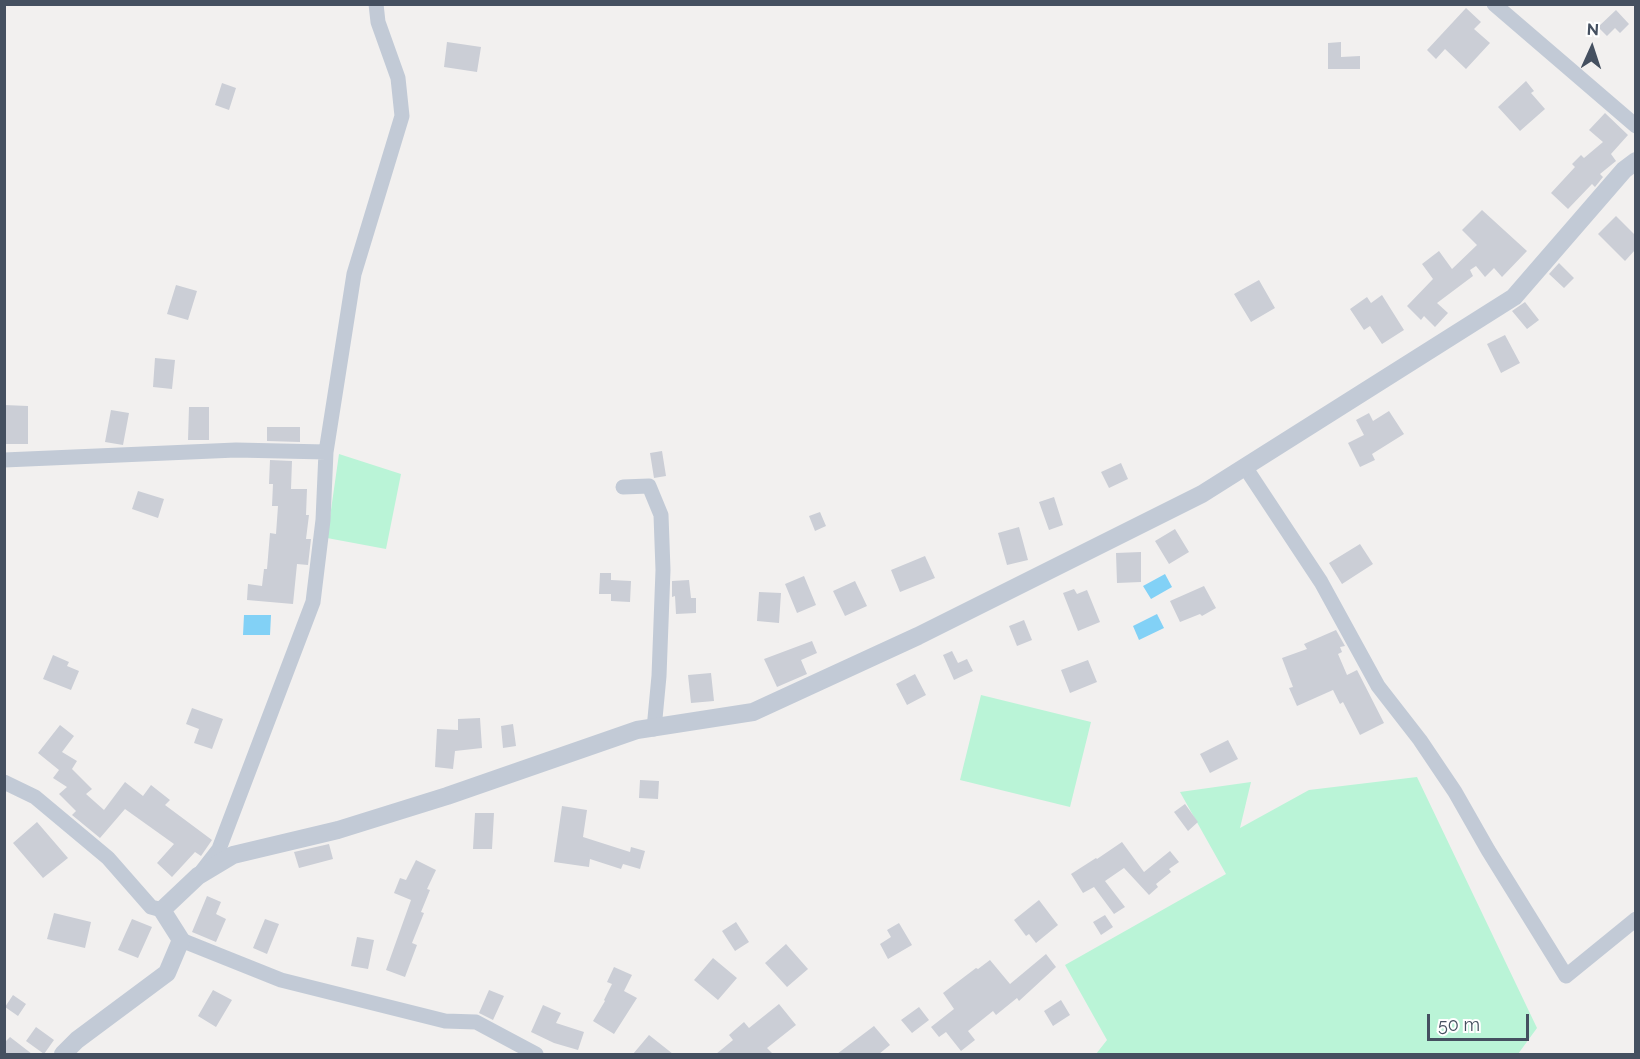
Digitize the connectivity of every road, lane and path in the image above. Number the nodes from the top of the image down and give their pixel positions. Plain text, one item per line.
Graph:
1 (376, 4) edge
2 (1494, 4) edge
3 (1635, 126) edge
4 (1635, 161) edge
5 (326, 452) junction
6 (4, 460) edge
7 (1245, 467) junction
8 (623, 487) dead end
9 (654, 729) junction
10 (4, 782) edge
11 (198, 876) junction
12 (162, 910) junction
13 (1635, 919) edge
14 (181, 940) junction
15 (63, 1054) edge
16 (536, 1054) edge

1 - 5 street
2 - 3 street
4 - 7 street
5 - 6 street
5 - 11 street
7 - 9 street
7 - 13 street
8 - 9 street
9 - 11 street
10 - 12 street
11 - 12 street
12 - 14 street
14 - 15 street
14 - 16 street

